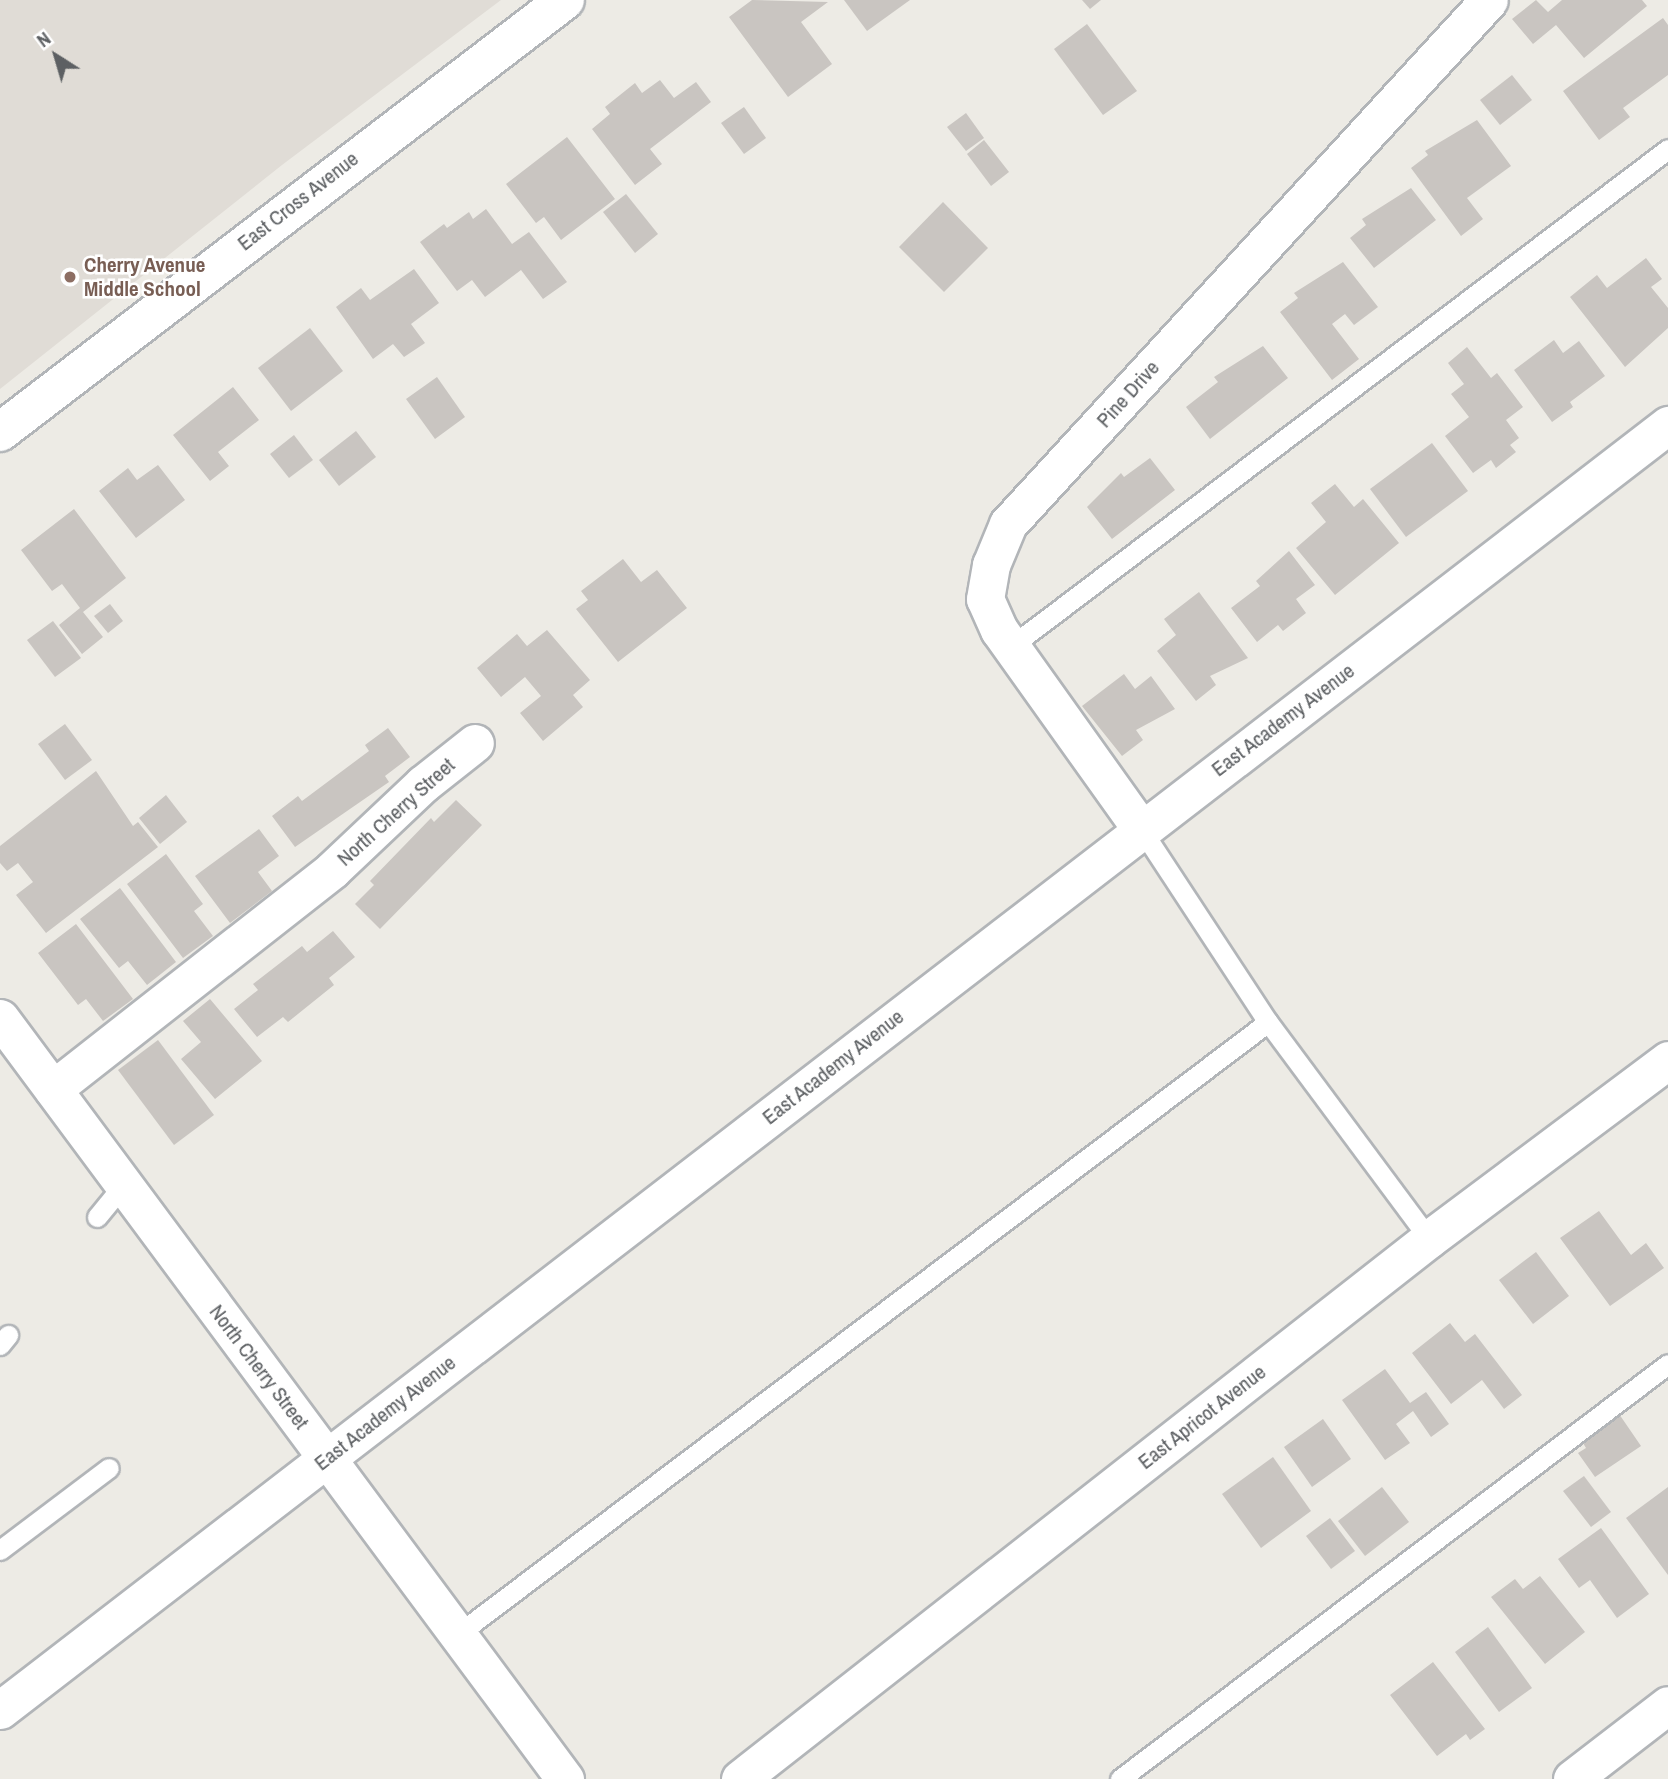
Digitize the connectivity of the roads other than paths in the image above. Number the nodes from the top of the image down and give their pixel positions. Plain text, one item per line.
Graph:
1 (565, 0) edge
2 (1489, 0) edge
3 (1668, 149) edge
4 (1668, 425) edge
5 (0, 432) edge
6 (1010, 647) junction
7 (475, 743) dead end
8 (1141, 829) junction
9 (1268, 1022) junction
10 (6, 1038) edge
11 (1668, 1060) edge
12 (53, 1089) junction
13 (124, 1184) junction
14 (97, 1217) dead end
15 (1429, 1240) junction
16 (1668, 1364) edge
17 (327, 1458) junction
18 (109, 1468) dead end
19 (0, 1550) edge
20 (458, 1634) junction
21 (1668, 1705) edge
22 (0, 1710) edge
23 (565, 1779) edge
24 (740, 1779) edge
25 (1120, 1779) edge
26 (1572, 1779) edge

1 - 5 street, East Cross Avenue
2 - 6 street, Pine Drive
3 - 6 lane
4 - 8 street, East Academy Avenue
6 - 8 street, Pine Drive
7 - 12 street, North Cherry Street
8 - 9 lane
8 - 17 street, East Academy Avenue
9 - 15 lane
9 - 20 lane
10 - 12 street, North Cherry Street
11 - 15 street, East Apricot Avenue
12 - 13 street, North Cherry Street
13 - 14 lane
13 - 17 street, North Cherry Street
15 - 24 street, East Apricot Avenue
16 - 25 lane
17 - 20 street, North Cherry Street
17 - 22 street, East Academy Avenue
18 - 19 lane
20 - 23 street, North Cherry Street
21 - 26 street

